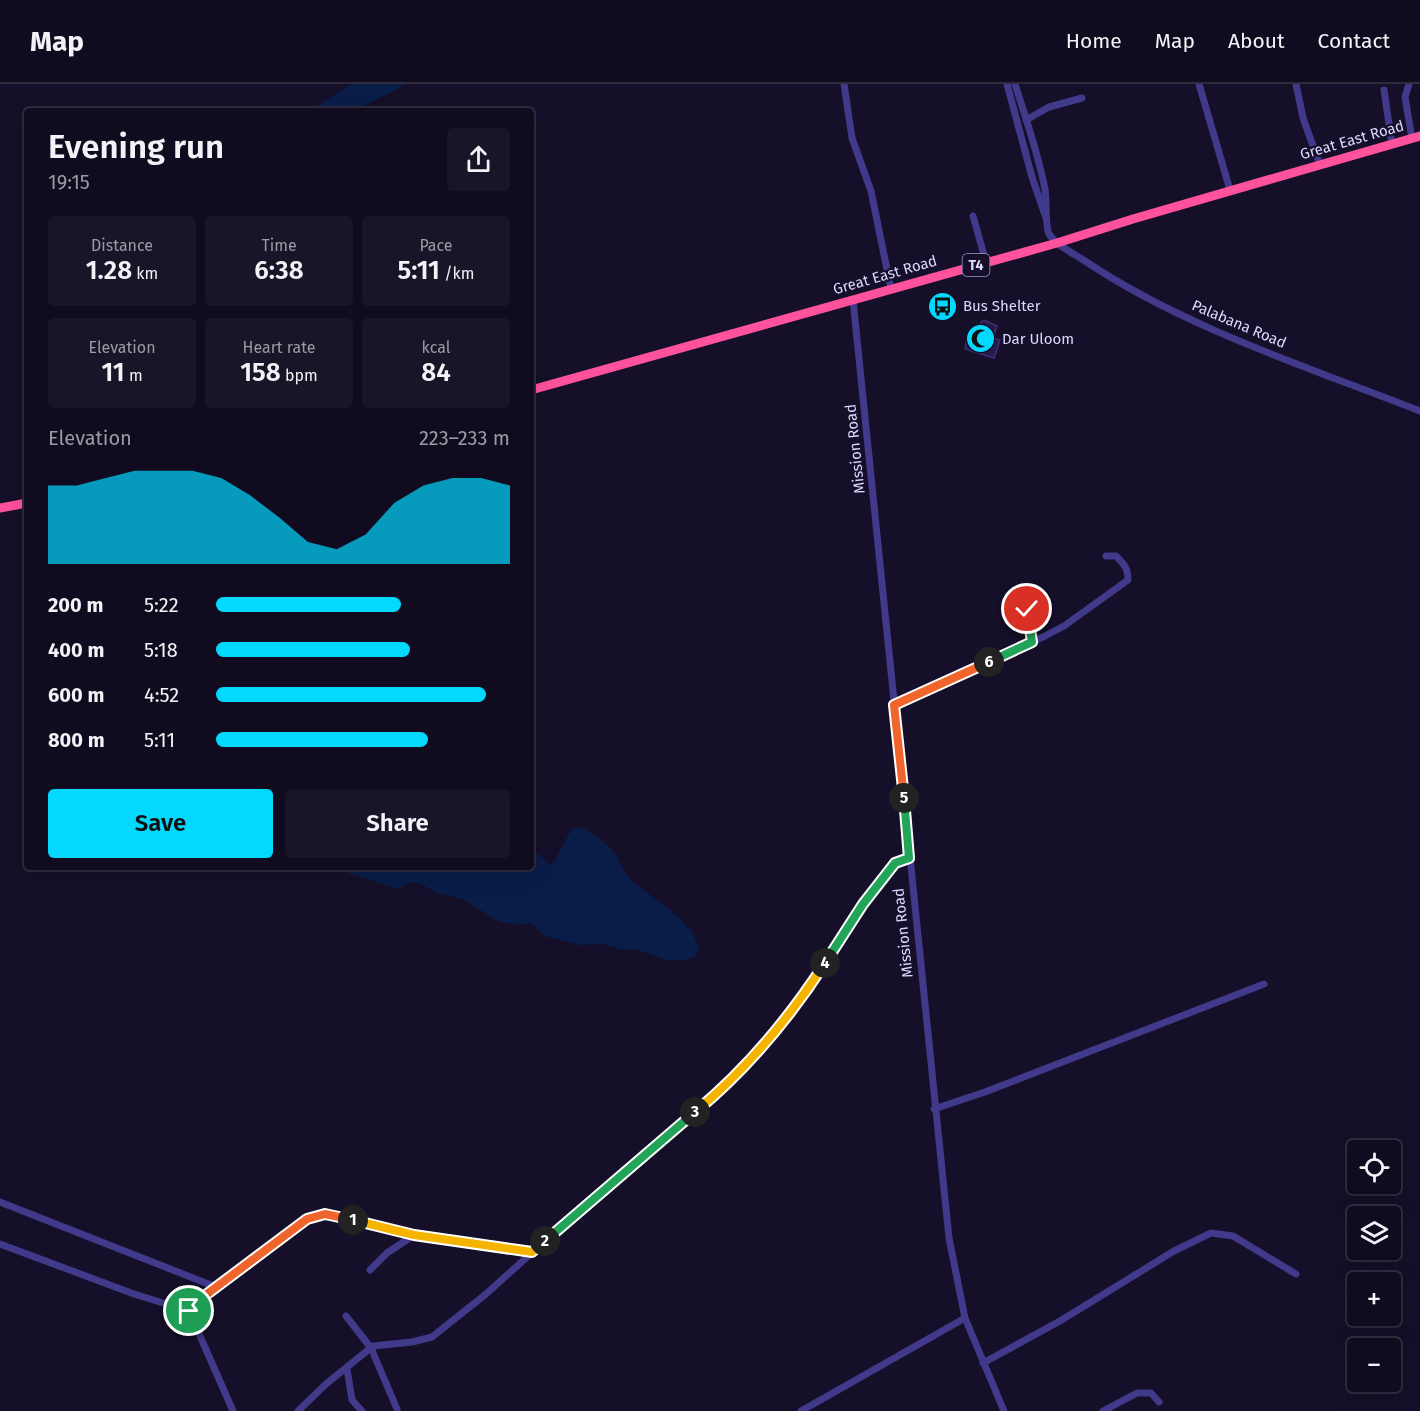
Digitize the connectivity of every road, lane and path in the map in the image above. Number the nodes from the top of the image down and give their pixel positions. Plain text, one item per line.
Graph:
1 (844, 84) edge
2 (1007, 84) edge
3 (1015, 84) edge
4 (1198, 84) edge
5 (1296, 84) edge
6 (1408, 84) edge
7 (1384, 90) dead end
8 (1082, 98) dead end
9 (1026, 120) junction
10 (1416, 137) edge
11 (1392, 144) junction
12 (1320, 165) junction
13 (1230, 190) junction
14 (974, 216) dead end
15 (1047, 220) junction
16 (1058, 243) junction
17 (986, 262) junction
18 (891, 289) junction
19 (852, 300) junction
20 (534, 389) edge
21 (1420, 411) edge
22 (24, 504) edge
23 (0, 508) edge
24 (1106, 556) dead end
25 (1022, 596) dead end
26 (1032, 642) junction
27 (894, 705) junction
28 (909, 858) junction
29 (1264, 984) dead end
30 (934, 1109) junction
31 (0, 1202) edge
32 (414, 1235) junction
33 (0, 1244) edge
34 (532, 1252) junction
35 (370, 1270) dead end
36 (1296, 1274) dead end
37 (216, 1287) junction
38 (189, 1311) junction
39 (346, 1316) dead end
40 (965, 1318) junction
41 (371, 1348) junction
42 (983, 1363) junction
43 (347, 1369) junction
44 (1159, 1402) dead end
45 (397, 1409) dead end
46 (233, 1411) edge
47 (298, 1411) edge
48 (362, 1411) edge
49 (801, 1411) edge
50 (1004, 1411) edge
51 (1103, 1411) edge

1 - 18 street
2 - 15 street
3 - 9 street
4 - 13 street
5 - 12 street
6 - 10 street
7 - 11 street
8 - 9 street
9 - 15 street
10 - 11 highway, Great East Road / T4
11 - 12 highway, Great East Road / T4
12 - 13 highway, Great East Road / T4
13 - 16 highway, Great East Road / T4
14 - 17 street
15 - 16 street
16 - 17 highway, Great East Road / T4
16 - 21 street, Palabana Road
17 - 18 highway, Great East Road / T4
18 - 19 highway, Great East Road / T4
19 - 20 highway, Great East Road / T4
19 - 27 street, Mission Road
22 - 23 highway
24 - 26 street
25 - 26 street
26 - 27 street
27 - 28 street, Mission Road
28 - 30 street, Mission Road
28 - 34 street
29 - 30 street
30 - 40 street, Mission Road
31 - 37 street
32 - 34 street
32 - 35 street
32 - 37 street
33 - 38 street
34 - 41 street
36 - 42 street
37 - 38 street
38 - 46 street
39 - 41 street
40 - 42 street, Mission Road
40 - 49 street
41 - 43 street
41 - 45 street
42 - 50 street, Mission Road
43 - 47 street
43 - 48 street
44 - 51 street

